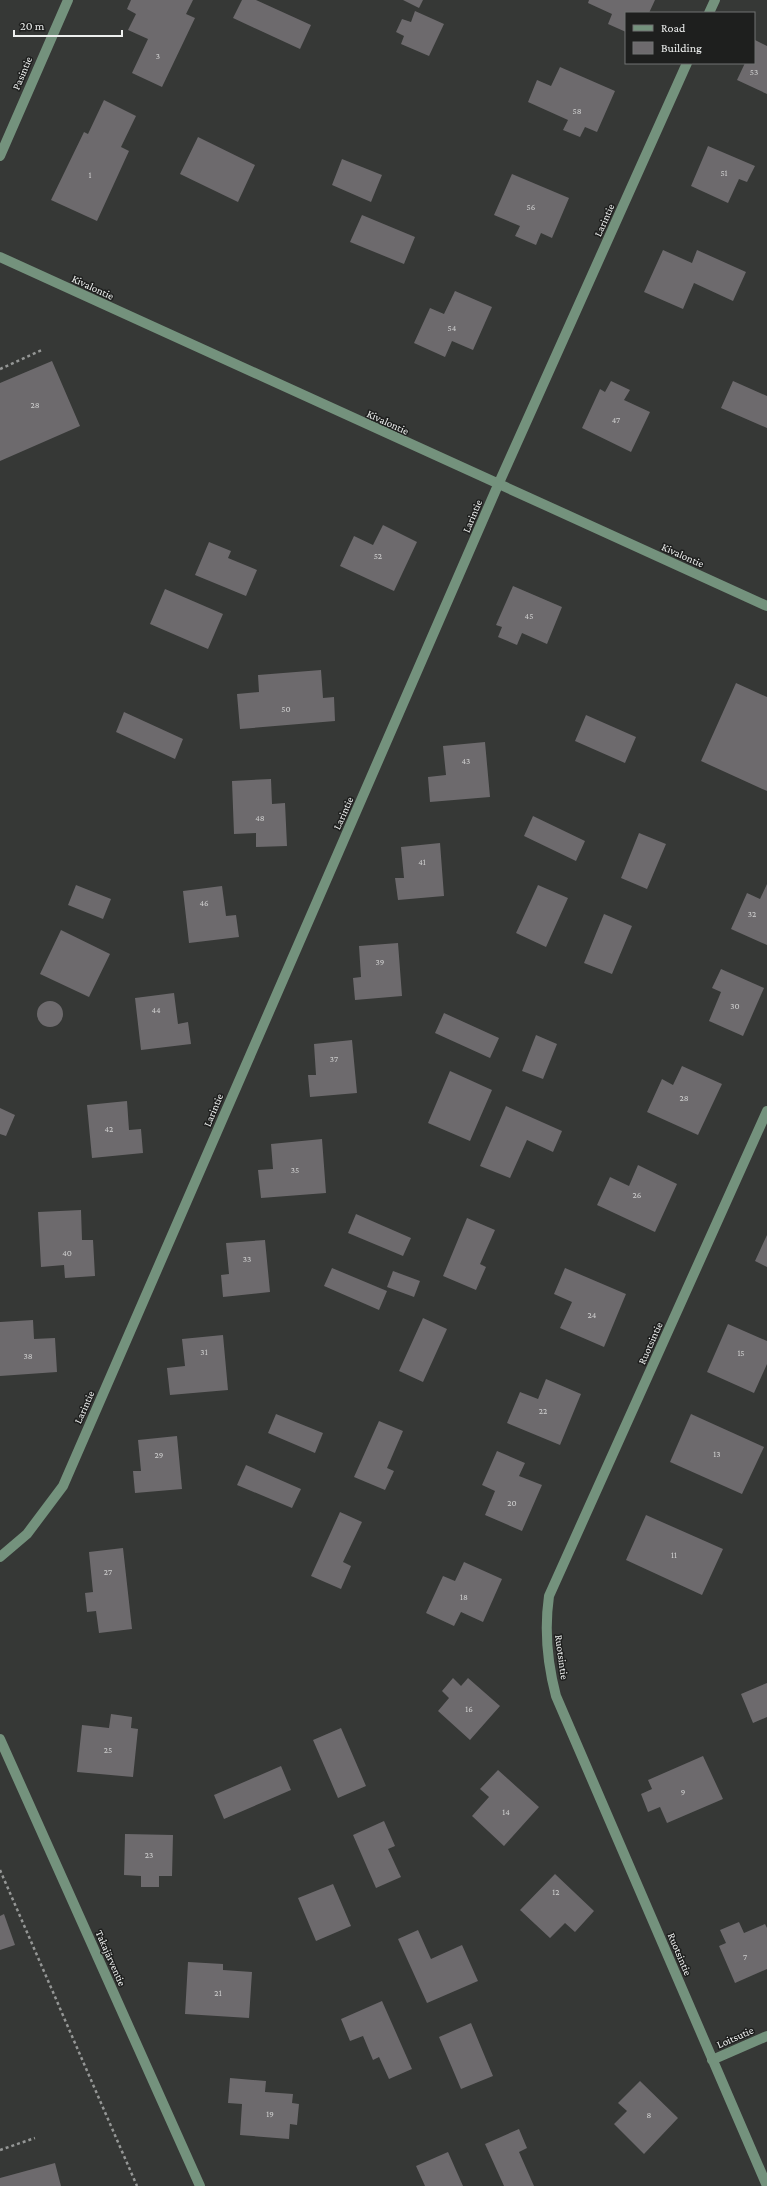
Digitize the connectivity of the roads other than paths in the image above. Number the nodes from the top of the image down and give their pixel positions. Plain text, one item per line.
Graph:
1 (68, 0) edge
2 (715, 0) edge
3 (709, 12) edge
4 (687, 64) edge
5 (0, 156) edge
6 (0, 257) edge
7 (498, 485) junction
8 (767, 606) edge
9 (767, 1112) edge
10 (0, 1557) edge
11 (0, 1739) edge
12 (767, 2036) edge
13 (712, 2060) junction
14 (200, 2186) edge
15 (767, 2186) edge

1 - 5 street, Pasintie
2 - 3 street
4 - 7 street, Larintie
6 - 7 street, Kivalontie
7 - 8 street, Kivalontie
7 - 10 street, Larintie
9 - 13 street, Ruotsintie
11 - 14 street, Takajärventie
12 - 13 street, Loitsutie
13 - 15 street, Ruotsintie

